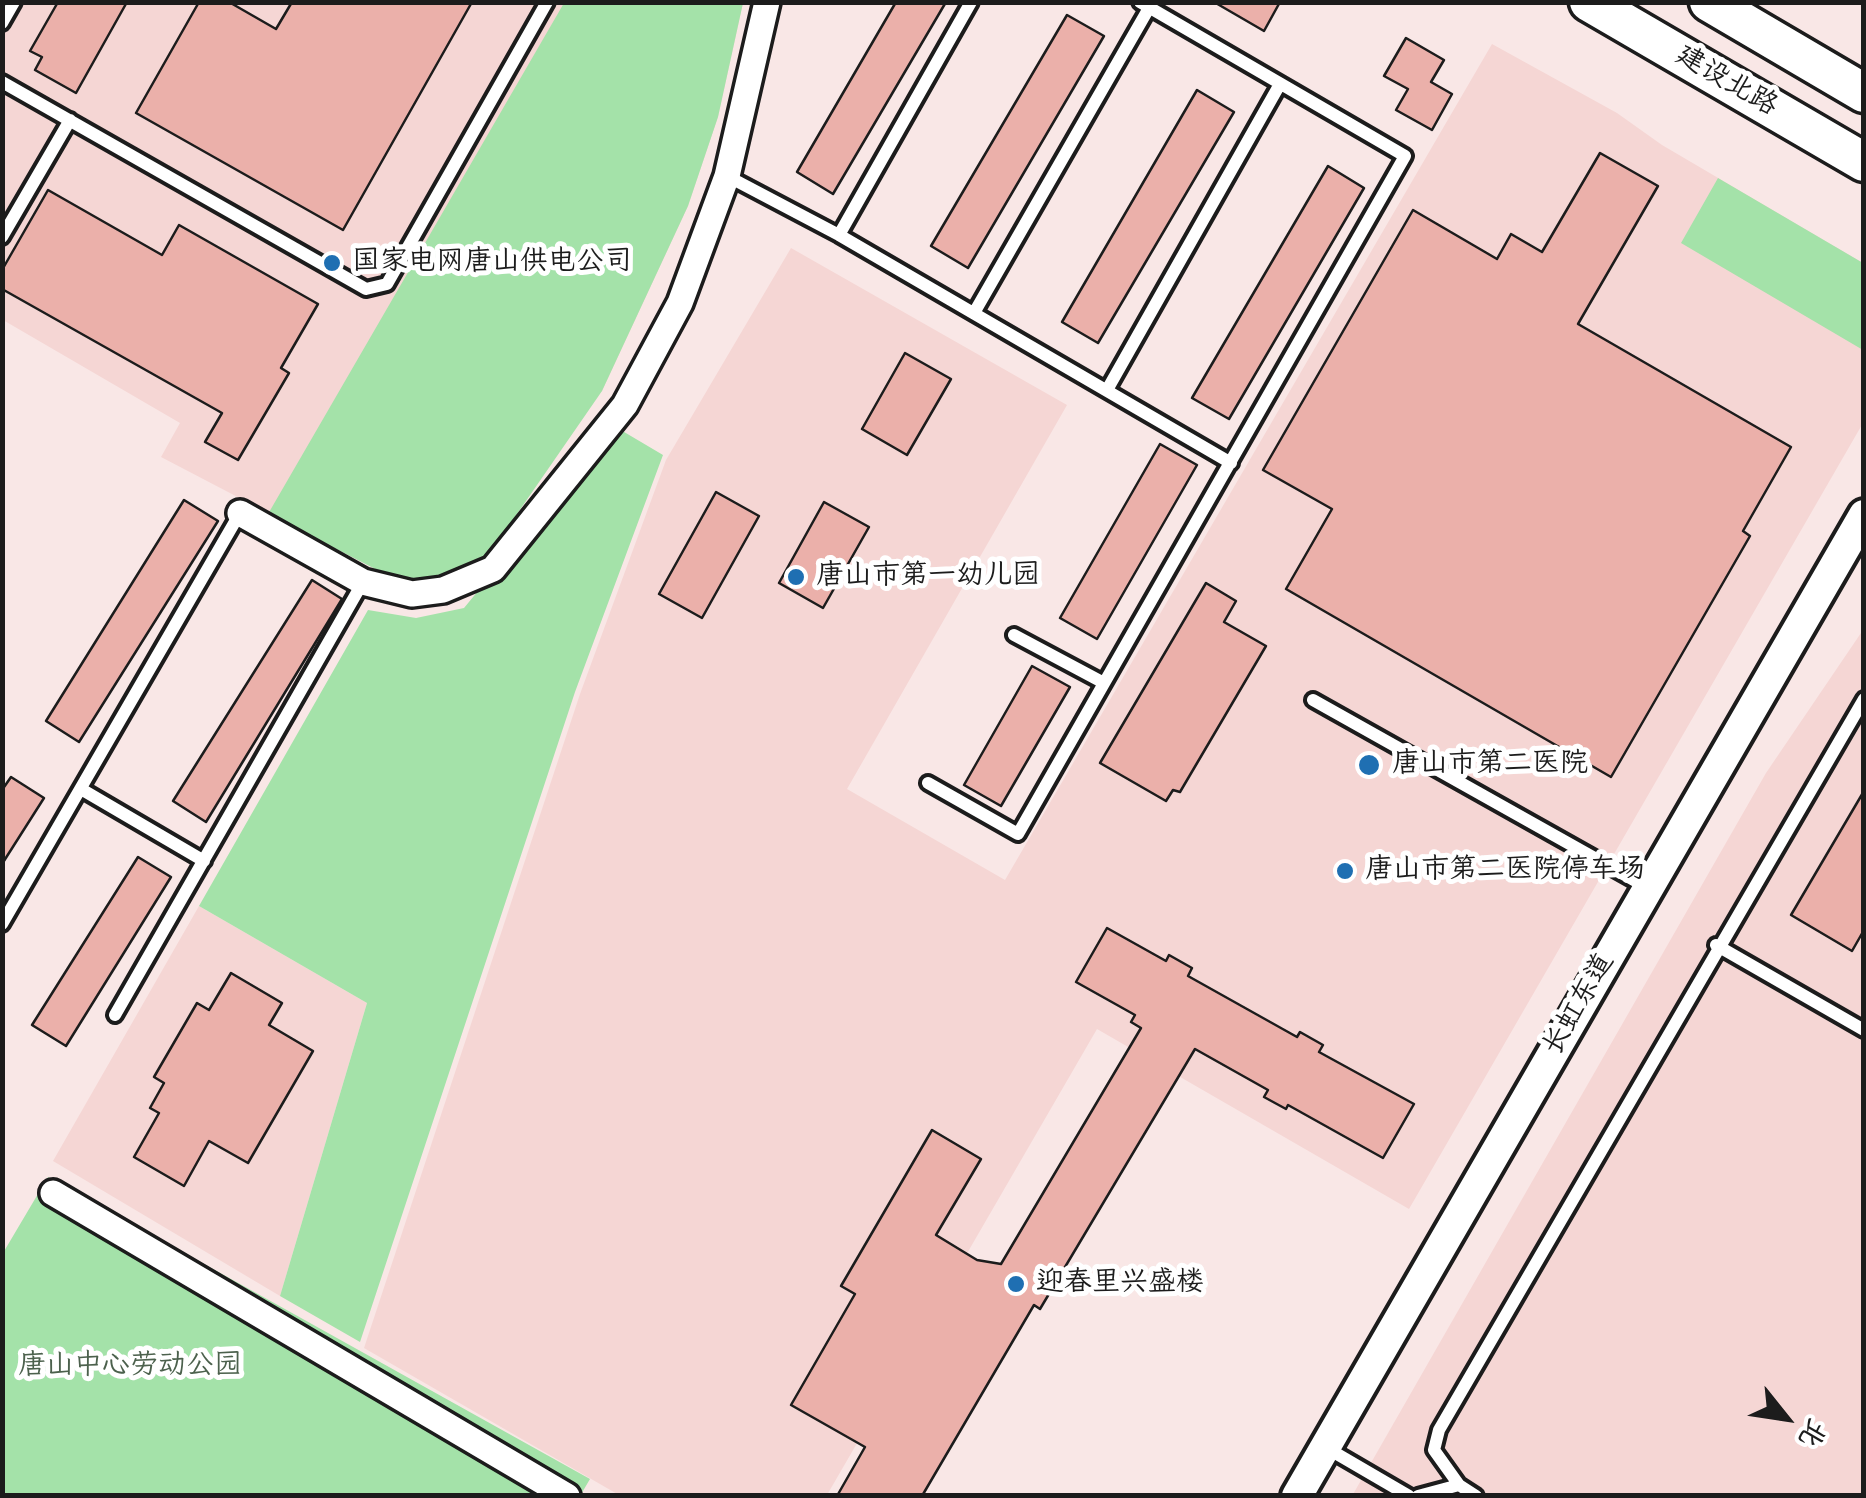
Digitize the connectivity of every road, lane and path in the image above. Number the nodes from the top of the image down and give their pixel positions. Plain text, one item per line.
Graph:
1 (14, 2) edge
2 (547, 2) edge
3 (767, 2) edge
4 (972, 2) edge
5 (1589, 2) edge
6 (1710, 2) edge
7 (1144, 5) edge
8 (2, 22) edge
9 (2, 82) edge
10 (1280, 84) junction
11 (1864, 93) edge
12 (70, 120) junction
13 (1864, 162) edge
14 (727, 176) junction
15 (839, 235) junction
16 (2, 237) edge
17 (974, 313) junction
18 (1107, 390) junction
19 (1230, 462) junction
20 (240, 513) joint
21 (1864, 516) edge
22 (362, 582) junction
23 (1014, 634) dead end
24 (1104, 684) junction
25 (1864, 699) edge
26 (1314, 700) dead end
27 (928, 783) dead end
28 (82, 788) junction
29 (204, 861) junction
30 (1648, 888) junction
31 (2, 924) edge
32 (1716, 945) junction
33 (114, 1015) dead end
34 (1864, 1030) edge
35 (53, 1193) dead end
36 (1325, 1447) junction
37 (1459, 1485) junction
38 (567, 1496) edge
39 (1297, 1496) edge
40 (1408, 1496) edge
41 (1418, 1496) edge
42 (1476, 1496) edge

1 - 8 lane
2 - 12 lane
3 - 14 street
4 - 15 lane
5 - 13 main road, 建设北路
6 - 11 main road
7 - 10 lane
7 - 17 lane
9 - 12 lane
10 - 18 lane
10 - 19 lane
12 - 16 lane
14 - 15 lane
14 - 22 street
15 - 17 lane
17 - 18 lane
18 - 19 lane
19 - 24 lane
20 - 22 street
20 - 28 lane
21 - 30 street, 长虹东道
22 - 29 lane
23 - 24 lane
24 - 27 lane
25 - 32 lane
26 - 30 lane
28 - 29 lane
28 - 31 lane
29 - 33 lane
30 - 36 street, 长虹东道
32 - 34 lane
32 - 37 lane
35 - 38 street
36 - 39 street, 长虹东道
36 - 40 lane
37 - 41 lane
37 - 42 lane

